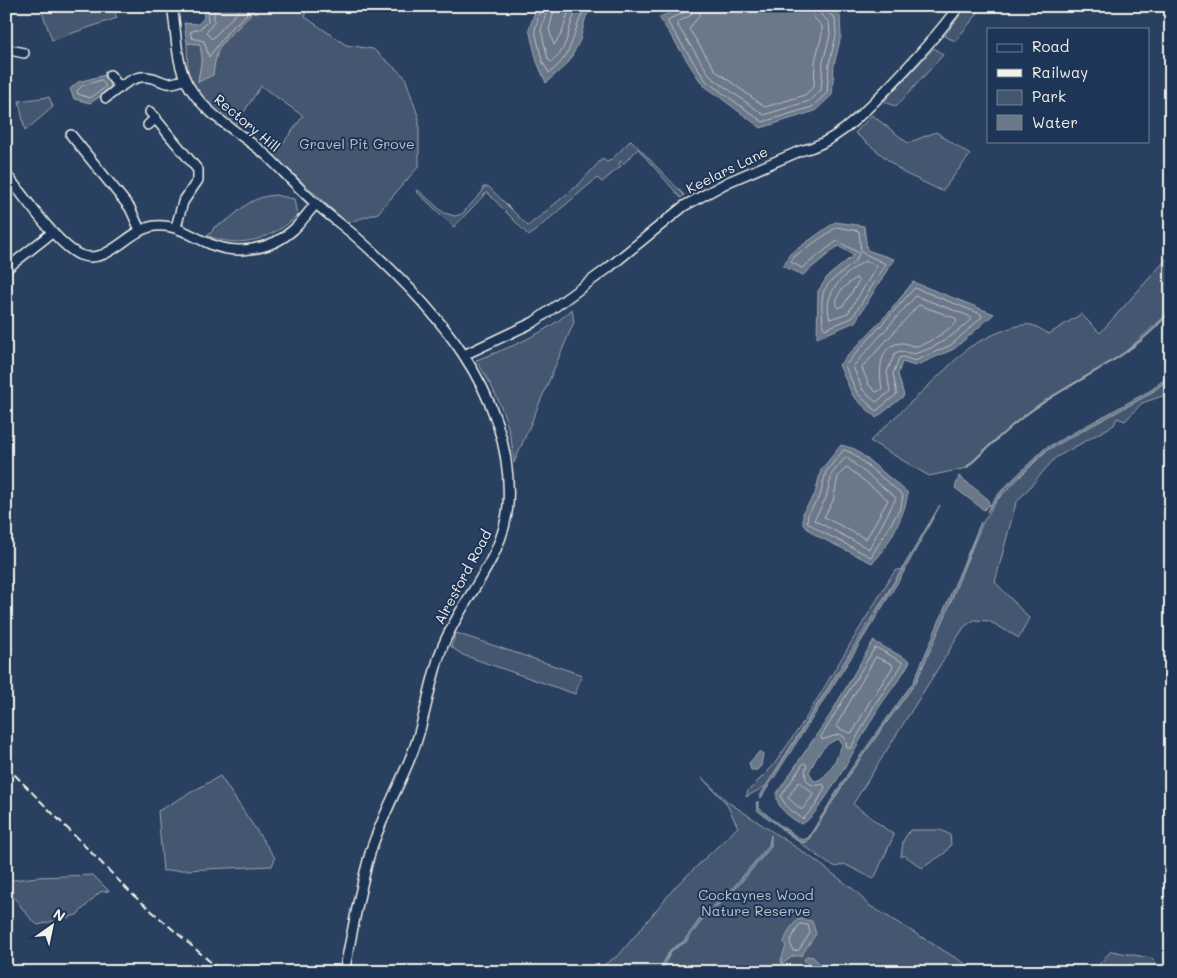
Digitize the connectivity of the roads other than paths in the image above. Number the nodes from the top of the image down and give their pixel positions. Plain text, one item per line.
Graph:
1 (172, 6) edge
2 (958, 6) edge
3 (6, 49) edge
4 (20, 54) dead end
5 (110, 75) dead end
6 (184, 80) junction
7 (120, 88) junction
8 (106, 98) dead end
9 (148, 125) dead end
10 (75, 136) dead end
11 (6, 174) edge
12 (316, 204) junction
13 (176, 227) junction
14 (140, 230) junction
15 (54, 232) junction
16 (352, 233) joint
17 (6, 269) edge
18 (464, 355) junction
19 (344, 972) edge

1 - 6 street, Rectory Hill
2 - 18 street, Keelars Lane
3 - 4 street
5 - 7 street
6 - 7 street
6 - 12 street, Rectory Hill
7 - 8 street
9 - 13 street
10 - 14 street
11 - 15 street
12 - 13 street
12 - 16 street, Rectory Hill
13 - 14 street
14 - 15 street
15 - 17 street
16 - 18 street, Alresford Road
18 - 19 street, Alresford Road

